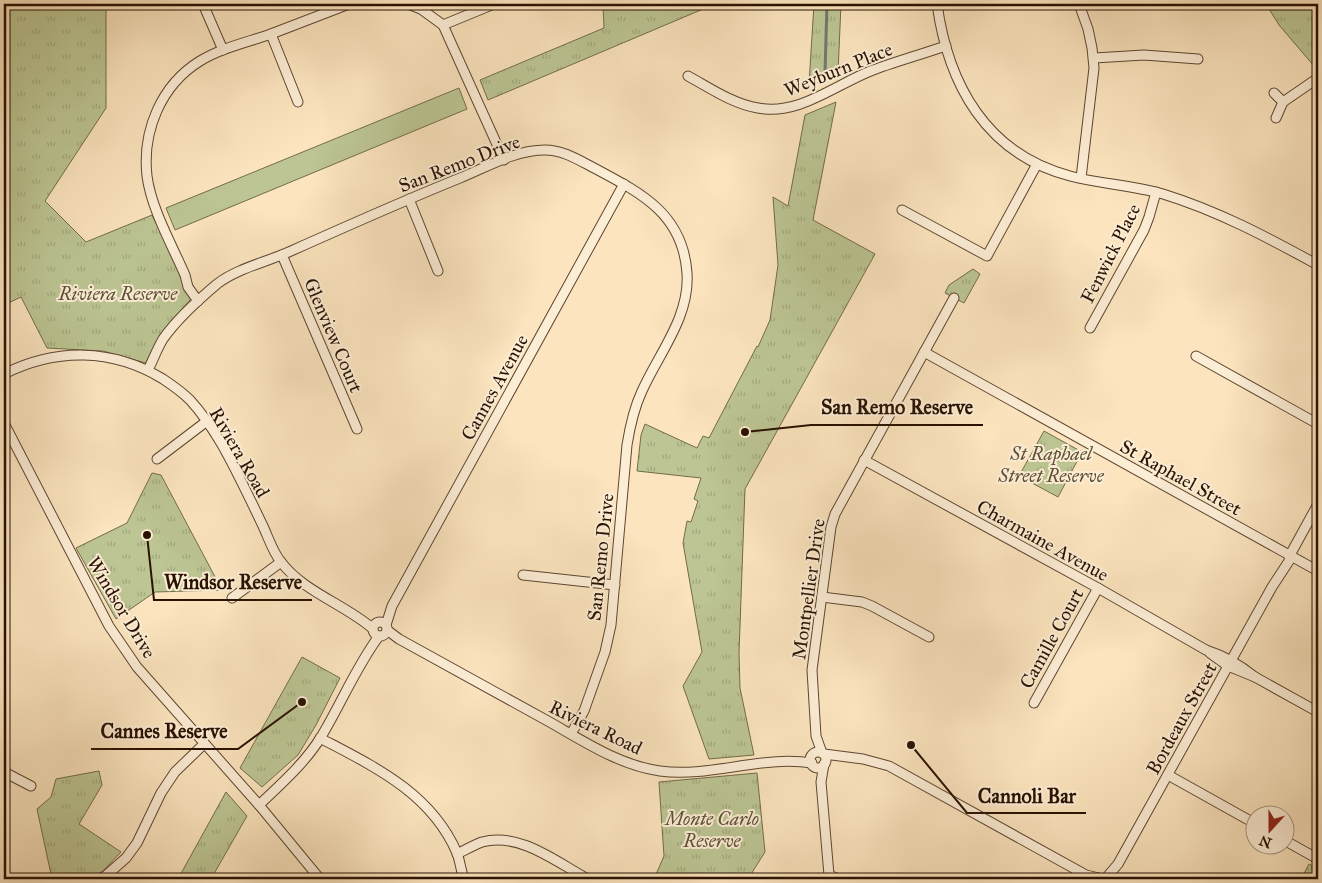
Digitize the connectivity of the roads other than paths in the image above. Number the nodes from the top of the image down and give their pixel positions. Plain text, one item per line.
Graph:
1 (203, 4) edge
2 (349, 4) edge
3 (408, 4) edge
4 (494, 4) edge
5 (937, 4) edge
6 (1079, 4) edge
7 (443, 25) junction
8 (271, 34) junction
9 (946, 46) junction
10 (223, 50) junction
11 (1094, 58) junction
12 (1198, 59) dead end
13 (688, 76) dead end
14 (1318, 78) edge
15 (1274, 93) dead end
16 (298, 102) dead end
17 (1283, 102) junction
18 (1276, 118) dead end
19 (504, 160) junction
20 (1038, 164) junction
21 (1081, 178) junction
22 (624, 184) junction
23 (1156, 192) junction
24 (409, 199) junction
25 (902, 210) dead end
26 (282, 255) junction
27 (1318, 265) edge
28 (438, 271) dead end
29 (954, 298) dead end
30 (201, 299) junction
31 (1090, 328) dead end
32 (924, 352) junction
33 (1196, 356) dead end
34 (148, 370) junction
35 (4, 374) edge
36 (207, 421) junction
37 (4, 423) edge
38 (1318, 424) edge
39 (357, 428) dead end
40 (157, 459) dead end
41 (864, 460) junction
42 (1318, 504) edge
43 (1290, 555) junction
44 (280, 562) junction
45 (1318, 571) edge
46 (523, 575) dead end
47 (615, 584) junction
48 (1098, 588) junction
49 (822, 597) junction
50 (232, 598) dead end
51 (380, 629) junction
52 (929, 637) dead end
53 (1230, 663) junction
54 (1034, 704) dead end
55 (1318, 712) edge
56 (574, 736) junction
57 (320, 738) junction
58 (204, 744) junction
59 (818, 759) junction
60 (4, 772) edge
61 (1168, 775) junction
62 (31, 786) dead end
63 (259, 806) junction
64 (1244, 817) edge
65 (1294, 845) edge
66 (457, 854) junction
67 (1318, 858) edge
68 (1089, 877) edge
69 (586, 878) dead end
70 (102, 879) edge
71 (320, 879) edge
72 (464, 879) edge
73 (839, 879) edge
74 (1107, 879) edge

1 - 10 street
2 - 8 street
3 - 7 street
4 - 7 street
5 - 9 street
6 - 11 street
7 - 19 street
8 - 10 street
8 - 16 street
9 - 13 street, Weyburn Place
9 - 20 street
10 - 30 street
11 - 12 street
11 - 21 street
14 - 17 street
15 - 17 street
17 - 18 street
19 - 22 street, San Remo Drive
19 - 24 street, San Remo Drive
20 - 21 street
20 - 25 street
21 - 23 street
22 - 47 street, San Remo Drive
22 - 51 street, Cannes Avenue
23 - 27 street
23 - 31 street, Fenwick Place
24 - 26 street, San Remo Drive
24 - 28 street
26 - 30 street, San Remo Drive
26 - 39 street, Glenview Court
29 - 32 street, Montpellier Drive
30 - 34 street, San Remo Drive
32 - 41 street, Montpellier Drive
32 - 43 street, St Raphael Street
33 - 38 street
34 - 35 street, Riviera Road
34 - 36 street, Riviera Road
36 - 40 street
36 - 44 street, Riviera Road
37 - 58 street, Windsor Drive
41 - 48 street, Charmaine Avenue
41 - 49 street, Montpellier Drive
42 - 43 street, Bordeaux Street
43 - 45 street, St Raphael Street
43 - 53 street, Bordeaux Street
44 - 50 street
44 - 51 street, Riviera Road
46 - 47 street
47 - 56 street, San Remo Drive
48 - 53 street, Charmaine Avenue
48 - 54 street, Camille Court
49 - 52 street
49 - 59 street, Montpellier Drive
51 - 56 street, Riviera Road
51 - 57 street, Cannes Avenue
53 - 55 street, Charmaine Avenue
53 - 61 street, Bordeaux Street
56 - 59 street, Riviera Road
57 - 63 street, Cannes Avenue
57 - 66 street
58 - 63 street, Windsor Drive
58 - 70 street
59 - 68 street, Riviera Road
59 - 73 street, Montpellier Drive
60 - 62 street
61 - 64 street
61 - 74 street, Bordeaux Street
63 - 71 street, Windsor Drive
65 - 67 street
66 - 69 street
66 - 72 street
68 - 74 street, Riviera Road

